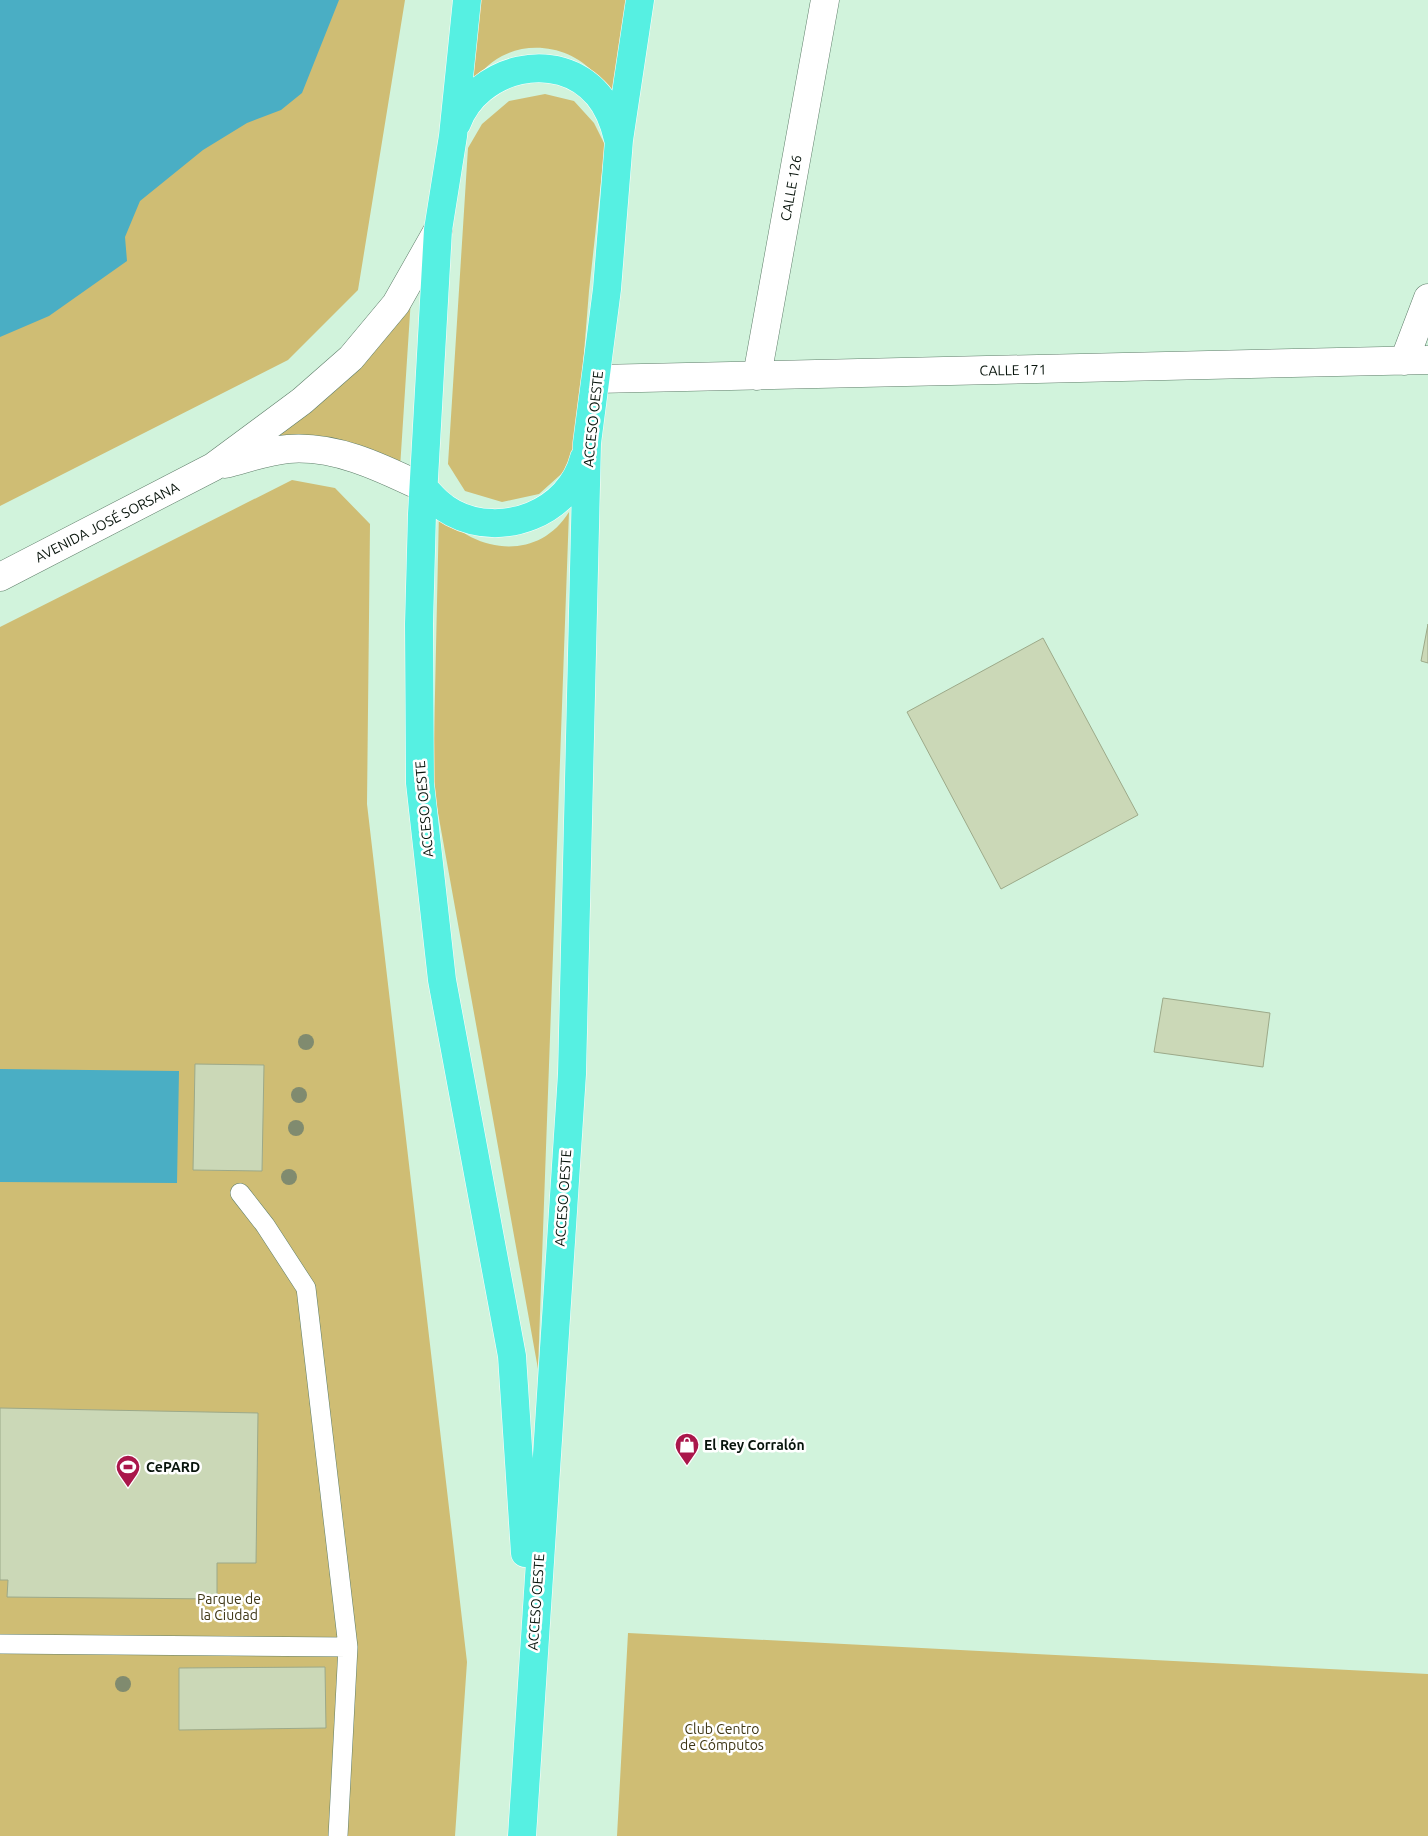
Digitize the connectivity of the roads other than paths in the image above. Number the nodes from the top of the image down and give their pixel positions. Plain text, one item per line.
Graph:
1 (467, 0) edge
2 (640, 0) edge
3 (825, 0) edge
4 (453, 136) junction
5 (619, 140) junction
6 (438, 230) junction
7 (1428, 298) edge
8 (1416, 361) edge
9 (757, 376) junction
10 (597, 379) junction
11 (587, 443) junction
12 (214, 467) junction
13 (424, 488) junction
14 (0, 577) edge
15 (240, 1194) dead end
16 (0, 1644) edge
17 (348, 1648) junction
18 (532, 1659) junction
19 (338, 1836) edge
20 (522, 1836) edge

1 - 4 highway, ACCESO OESTE
2 - 5 highway, ACCESO OESTE
3 - 9 street, CALLE 126
4 - 5 highway
4 - 6 highway, ACCESO OESTE
5 - 10 highway, ACCESO OESTE
6 - 12 street, AVENIDA JOSÉ SORSANA
6 - 13 highway, ACCESO OESTE
7 - 8 street
8 - 9 street, CALLE 171
9 - 10 street, CALLE 171
10 - 11 highway, ACCESO OESTE
11 - 13 highway
11 - 18 highway, ACCESO OESTE
12 - 13 street, AVENIDA JOSÉ SORSANA
12 - 14 street, AVENIDA JOSÉ SORSANA
13 - 18 highway, ACCESO OESTE
15 - 17 lane
16 - 17 lane
17 - 19 lane
18 - 20 highway

